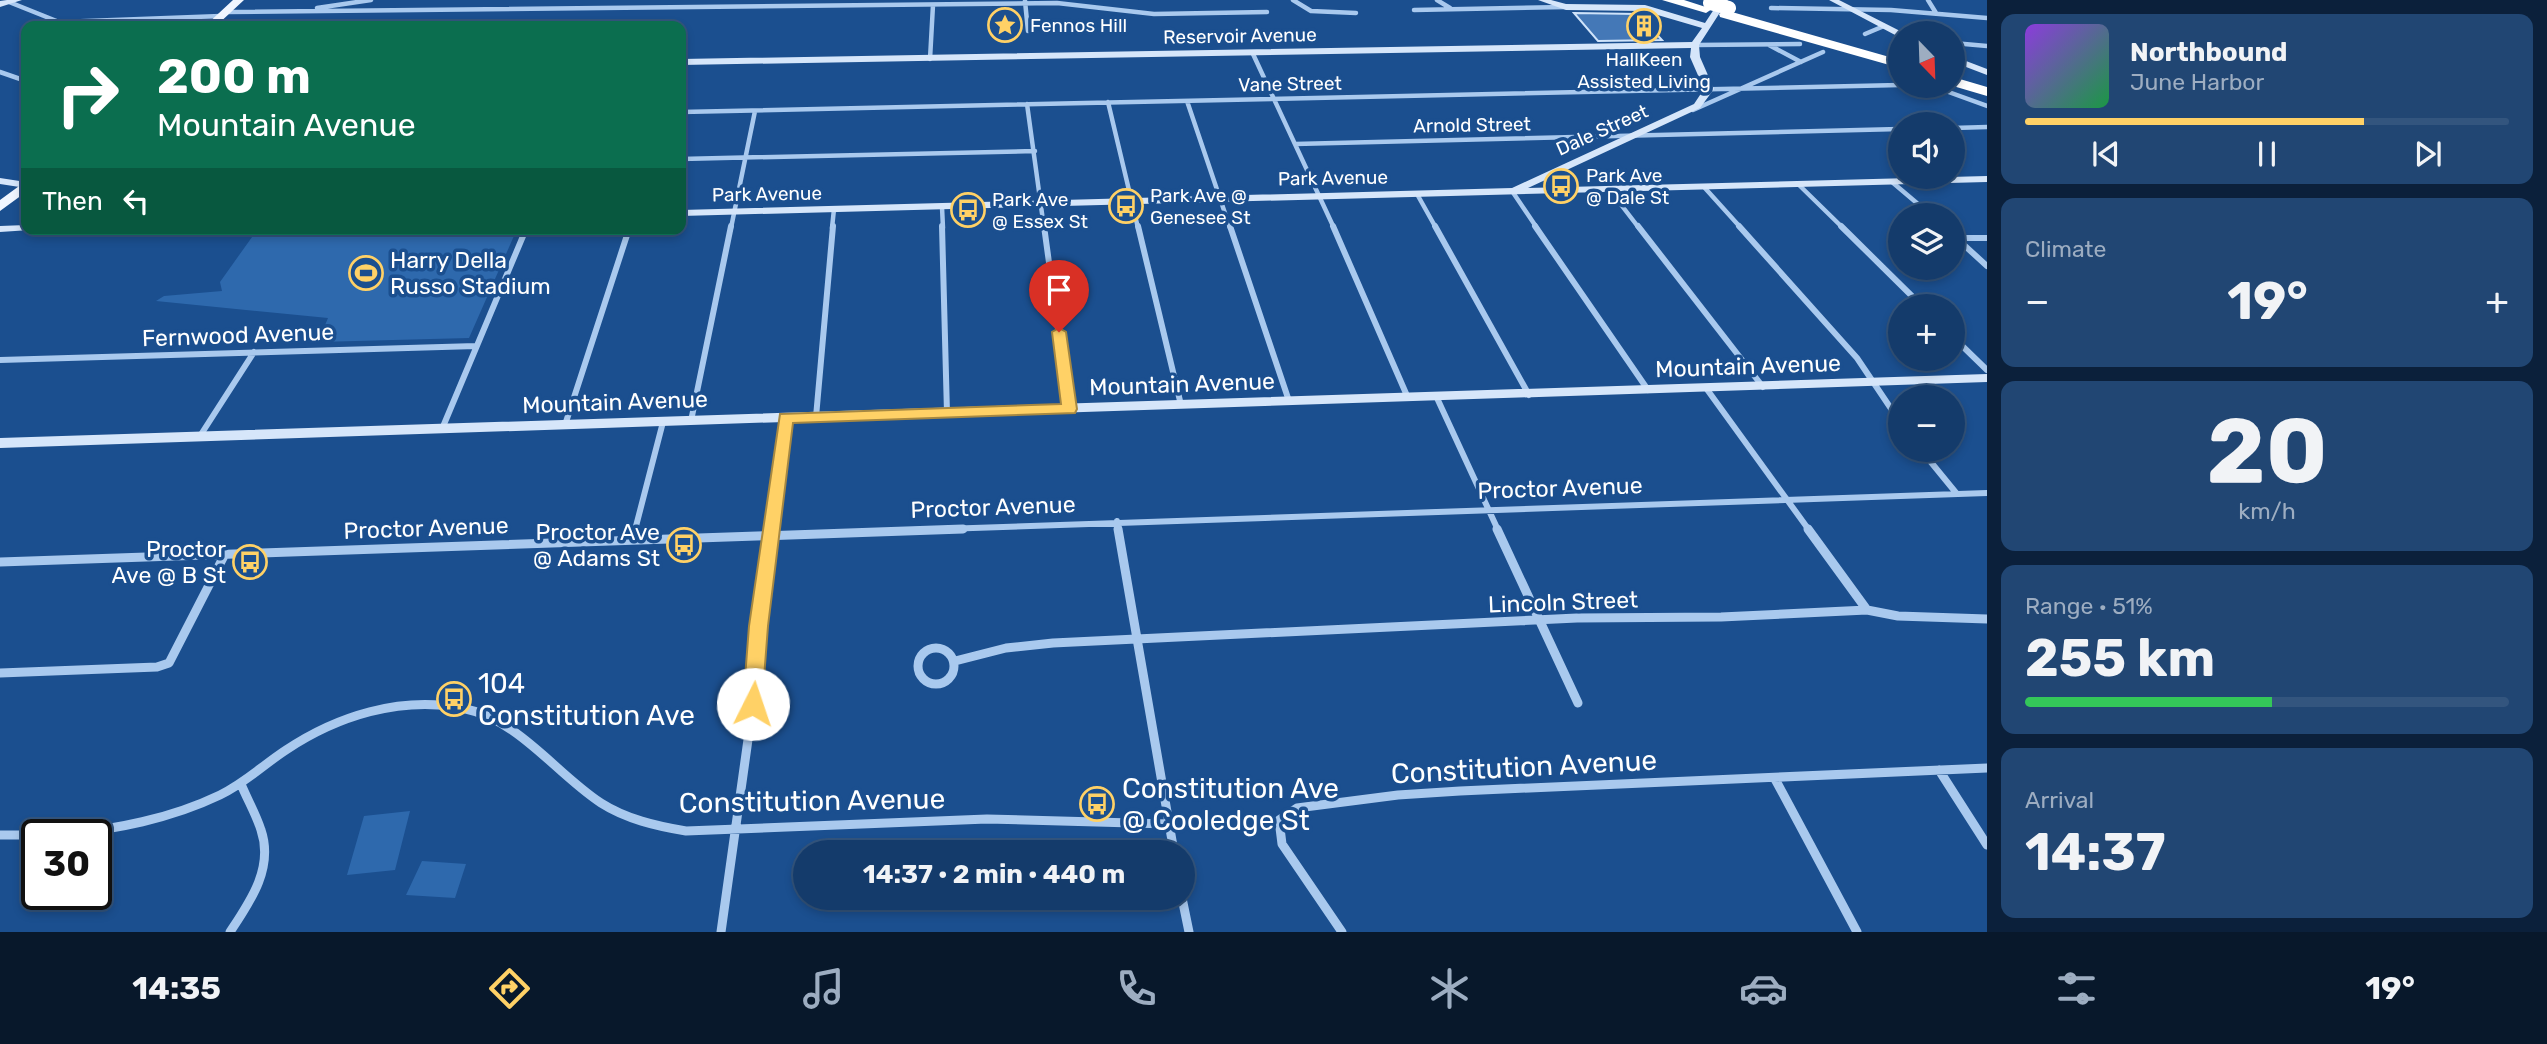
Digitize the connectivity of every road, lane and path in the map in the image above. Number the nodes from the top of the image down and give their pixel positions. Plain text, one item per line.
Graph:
1 (239, 0) edge
2 (371, 0) edge
3 (1293, 0) edge
4 (1437, 0) edge
5 (1542, 0) edge
6 (1668, 0) edge
7 (1833, 0) edge
8 (1928, 0) edge
9 (9, 2) edge
10 (1025, 2) edge
11 (796, 3) edge
12 (933, 5) junction
13 (1715, 6) edge
14 (1566, 7) junction
15 (1772, 8) dead end
16 (1850, 8) junction
17 (1450, 9) junction
18 (1414, 10) dead end
19 (288, 12) junction
20 (1267, 12) dead end
21 (1356, 13) dead end
22 (1936, 13) junction
23 (223, 14) junction
24 (1987, 18) edge
25 (57, 21) edge
26 (80, 21) edge
27 (215, 21) edge
28 (1705, 26) junction
29 (1884, 26) junction
30 (1888, 28) edge
31 (1028, 31) dead end
32 (1865, 34) dead end
33 (1800, 44) dead end
34 (1965, 44) edge
35 (1695, 45) junction
36 (1769, 45) junction
37 (1987, 47) edge
38 (1823, 52) dead end
39 (1888, 53) edge
40 (1253, 54) junction
41 (930, 59) junction
42 (1888, 60) edge
43 (686, 62) edge
44 (1801, 62) junction
45 (1965, 64) edge
46 (0, 72) edge
47 (1987, 72) edge
48 (1965, 77) edge
49 (21, 78) edge
50 (1888, 85) edge
51 (1965, 85) edge
52 (1987, 85) edge
53 (1740, 88) junction
54 (1709, 89) junction
55 (1987, 92) edge
56 (1275, 98) junction
57 (1965, 98) edge
58 (1187, 101) junction
59 (1108, 102) junction
60 (1027, 104) junction
61 (1987, 106) edge
62 (755, 111) junction
63 (686, 112) edge
64 (1687, 112) junction
65 (1987, 127) edge
66 (1965, 128) edge
67 (1888, 130) edge
68 (1632, 136) junction
69 (1295, 144) junction
70 (1035, 151) junction
71 (745, 158) junction
72 (686, 159) edge
73 (1987, 179) edge
74 (1965, 180) edge
75 (0, 181) edge
76 (1888, 182) edge
77 (21, 184) edge
78 (1798, 184) junction
79 (1704, 187) junction
80 (21, 189) edge
81 (1609, 189) junction
82 (1900, 189) edge
83 (1511, 191) junction
84 (1416, 194) junction
85 (1320, 196) junction
86 (1222, 199) junction
87 (1131, 201) junction
88 (1917, 203) edge
89 (1041, 204) junction
90 (0, 207) edge
91 (942, 207) junction
92 (834, 209) junction
93 (734, 212) junction
94 (686, 213) edge
95 (21, 228) edge
96 (0, 229) edge
97 (523, 235) edge
98 (627, 235) edge
99 (1965, 236) edge
100 (1987, 237) edge
101 (1965, 245) edge
102 (1987, 266) edge
103 (1910, 294) edge
104 (476, 346) junction
105 (1965, 349) edge
106 (254, 352) junction
107 (0, 360) edge
108 (1987, 370) edge
109 (1987, 378) edge
110 (1872, 383) junction
111 (1763, 387) junction
112 (1706, 388) junction
113 (1649, 391) junction
114 (1529, 395) junction
115 (1408, 398) junction
116 (1437, 398) junction
117 (1289, 401) junction
118 (1181, 405) junction
119 (1888, 405) edge
120 (1069, 409) junction
121 (947, 413) junction
122 (816, 417) junction
123 (786, 418) junction
124 (691, 421) junction
125 (663, 422) junction
126 (565, 425) junction
127 (442, 429) junction
128 (200, 436) junction
129 (0, 443) edge
130 (1931, 462) edge
131 (1987, 493) edge
132 (1957, 494) junction
133 (1789, 500) junction
134 (1488, 509) junction
135 (1117, 521) junction
136 (771, 535) junction
137 (632, 540) junction
138 (225, 554) junction
139 (0, 562) edge
140 (1867, 610) junction
141 (1987, 619) edge
142 (1539, 621) junction
143 (1139, 638) junction
144 (955, 661) junction
145 (0, 673) edge
146 (1578, 703) dead end
147 (1987, 768) edge
148 (1939, 770) junction
149 (1775, 779) junction
150 (241, 784) junction
151 (1168, 824) junction
152 (736, 828) junction
153 (112, 829) edge
154 (0, 835) edge
155 (21, 835) edge
156 (1171, 840) edge
157 (1987, 845) edge
158 (1184, 910) edge
159 (230, 932) edge
160 (721, 932) edge
161 (1189, 932) edge
162 (1342, 932) edge
163 (1857, 932) edge

1 - 23 main road
2 - 19 street
3 - 21 street
4 - 17 street
5 - 14 street
6 - 13 highway
7 - 16 street
8 - 22 street
9 - 25 street
10 - 12 street
10 - 20 street
10 - 31 street
11 - 12 street
11 - 19 street
12 - 41 street
13 - 28 street
13 - 39 highway
13 - 42 highway
14 - 17 street
14 - 28 street
15 - 16 street
16 - 22 street
16 - 29 street
17 - 18 street
19 - 23 street
22 - 24 street
23 - 26 street
23 - 27 main road
28 - 35 street
29 - 30 street
29 - 32 street
33 - 36 street, Reservoir Avenue
34 - 37 street
35 - 36 street, Reservoir Avenue
35 - 40 street, Reservoir Avenue
35 - 54 street
36 - 44 street
38 - 44 street, Dale Street
40 - 41 street, Reservoir Avenue
40 - 56 street
41 - 43 street, Reservoir Avenue
44 - 53 street, Dale Street
45 - 47 street
46 - 49 street
48 - 52 highway
50 - 53 street, Vane Street
51 - 55 highway
53 - 54 street, Vane Street
53 - 64 street, Dale Street
54 - 56 street, Vane Street
54 - 64 street
56 - 58 street, Vane Street
56 - 69 street
57 - 61 street
58 - 59 street, Vane Street
58 - 86 street
59 - 60 street, Vane Street
59 - 87 street
60 - 62 street, Vane Street
60 - 70 street
62 - 63 street, Vane Street
62 - 71 street
64 - 68 street, Dale Street
65 - 66 street
67 - 68 street, Arnold Street
68 - 69 street, Arnold Street
68 - 83 street, Dale Street
69 - 85 street
70 - 71 street
70 - 89 street
71 - 72 street
71 - 93 street
73 - 74 street, Park Avenue
75 - 77 street
76 - 78 street, Park Avenue
78 - 79 street, Park Avenue
78 - 103 street
79 - 81 street, Park Avenue
79 - 110 street
80 - 90 main road
81 - 83 street, Park Avenue
81 - 111 street
82 - 88 street
83 - 84 street, Park Avenue
83 - 113 street
84 - 85 street, Park Avenue
84 - 114 street
85 - 86 street, Park Avenue
85 - 115 street
86 - 87 street, Park Avenue
86 - 117 street
87 - 89 street, Park Avenue
87 - 118 street
89 - 91 street, Park Avenue
89 - 120 street
91 - 92 street, Park Avenue
91 - 121 street
92 - 93 street, Park Avenue
92 - 122 street
93 - 94 street, Park Avenue
93 - 124 street
95 - 96 street
97 - 104 street
98 - 126 street
99 - 100 street
101 - 102 street
104 - 106 street, Fernwood Avenue
104 - 127 street
105 - 108 street
106 - 107 street, Fernwood Avenue
106 - 128 street
109 - 110 street, Mountain Avenue
110 - 111 street, Mountain Avenue
110 - 119 street
111 - 112 street, Mountain Avenue
112 - 113 street, Mountain Avenue
112 - 133 street
113 - 114 street, Mountain Avenue
114 - 116 street, Mountain Avenue
115 - 116 street, Mountain Avenue
115 - 117 street, Mountain Avenue
116 - 134 street
117 - 118 street, Mountain Avenue
118 - 120 street, Mountain Avenue
120 - 121 street, Mountain Avenue
121 - 122 street, Mountain Avenue
122 - 123 street, Mountain Avenue
123 - 124 street, Mountain Avenue
123 - 136 street
124 - 125 street, Mountain Avenue
125 - 126 street, Mountain Avenue
125 - 137 street
126 - 127 street, Mountain Avenue
127 - 128 street, Mountain Avenue
128 - 129 street, Mountain Avenue
130 - 132 street
131 - 132 street, Proctor Avenue
132 - 133 street, Proctor Avenue
133 - 134 street, Proctor Avenue
133 - 140 street
134 - 135 street, Proctor Avenue
134 - 142 street
135 - 136 street, Proctor Avenue
135 - 143 street
136 - 137 street, Proctor Avenue
136 - 152 street
137 - 138 street, Proctor Avenue
138 - 139 street, Proctor Avenue
138 - 145 street
140 - 141 street, Lincoln Street
140 - 142 street, Lincoln Street
142 - 143 street, Lincoln Street
142 - 146 street
143 - 144 street, Lincoln Street
143 - 151 street
144 - 144 street
147 - 148 street, Constitution Avenue
148 - 149 street, Constitution Avenue
148 - 157 street
149 - 162 street, Constitution Avenue
149 - 163 street
150 - 152 street, Constitution Avenue
150 - 153 street, Constitution Avenue
150 - 159 street
151 - 152 street, Constitution Avenue
151 - 156 street
152 - 160 street
154 - 155 street
158 - 161 street

